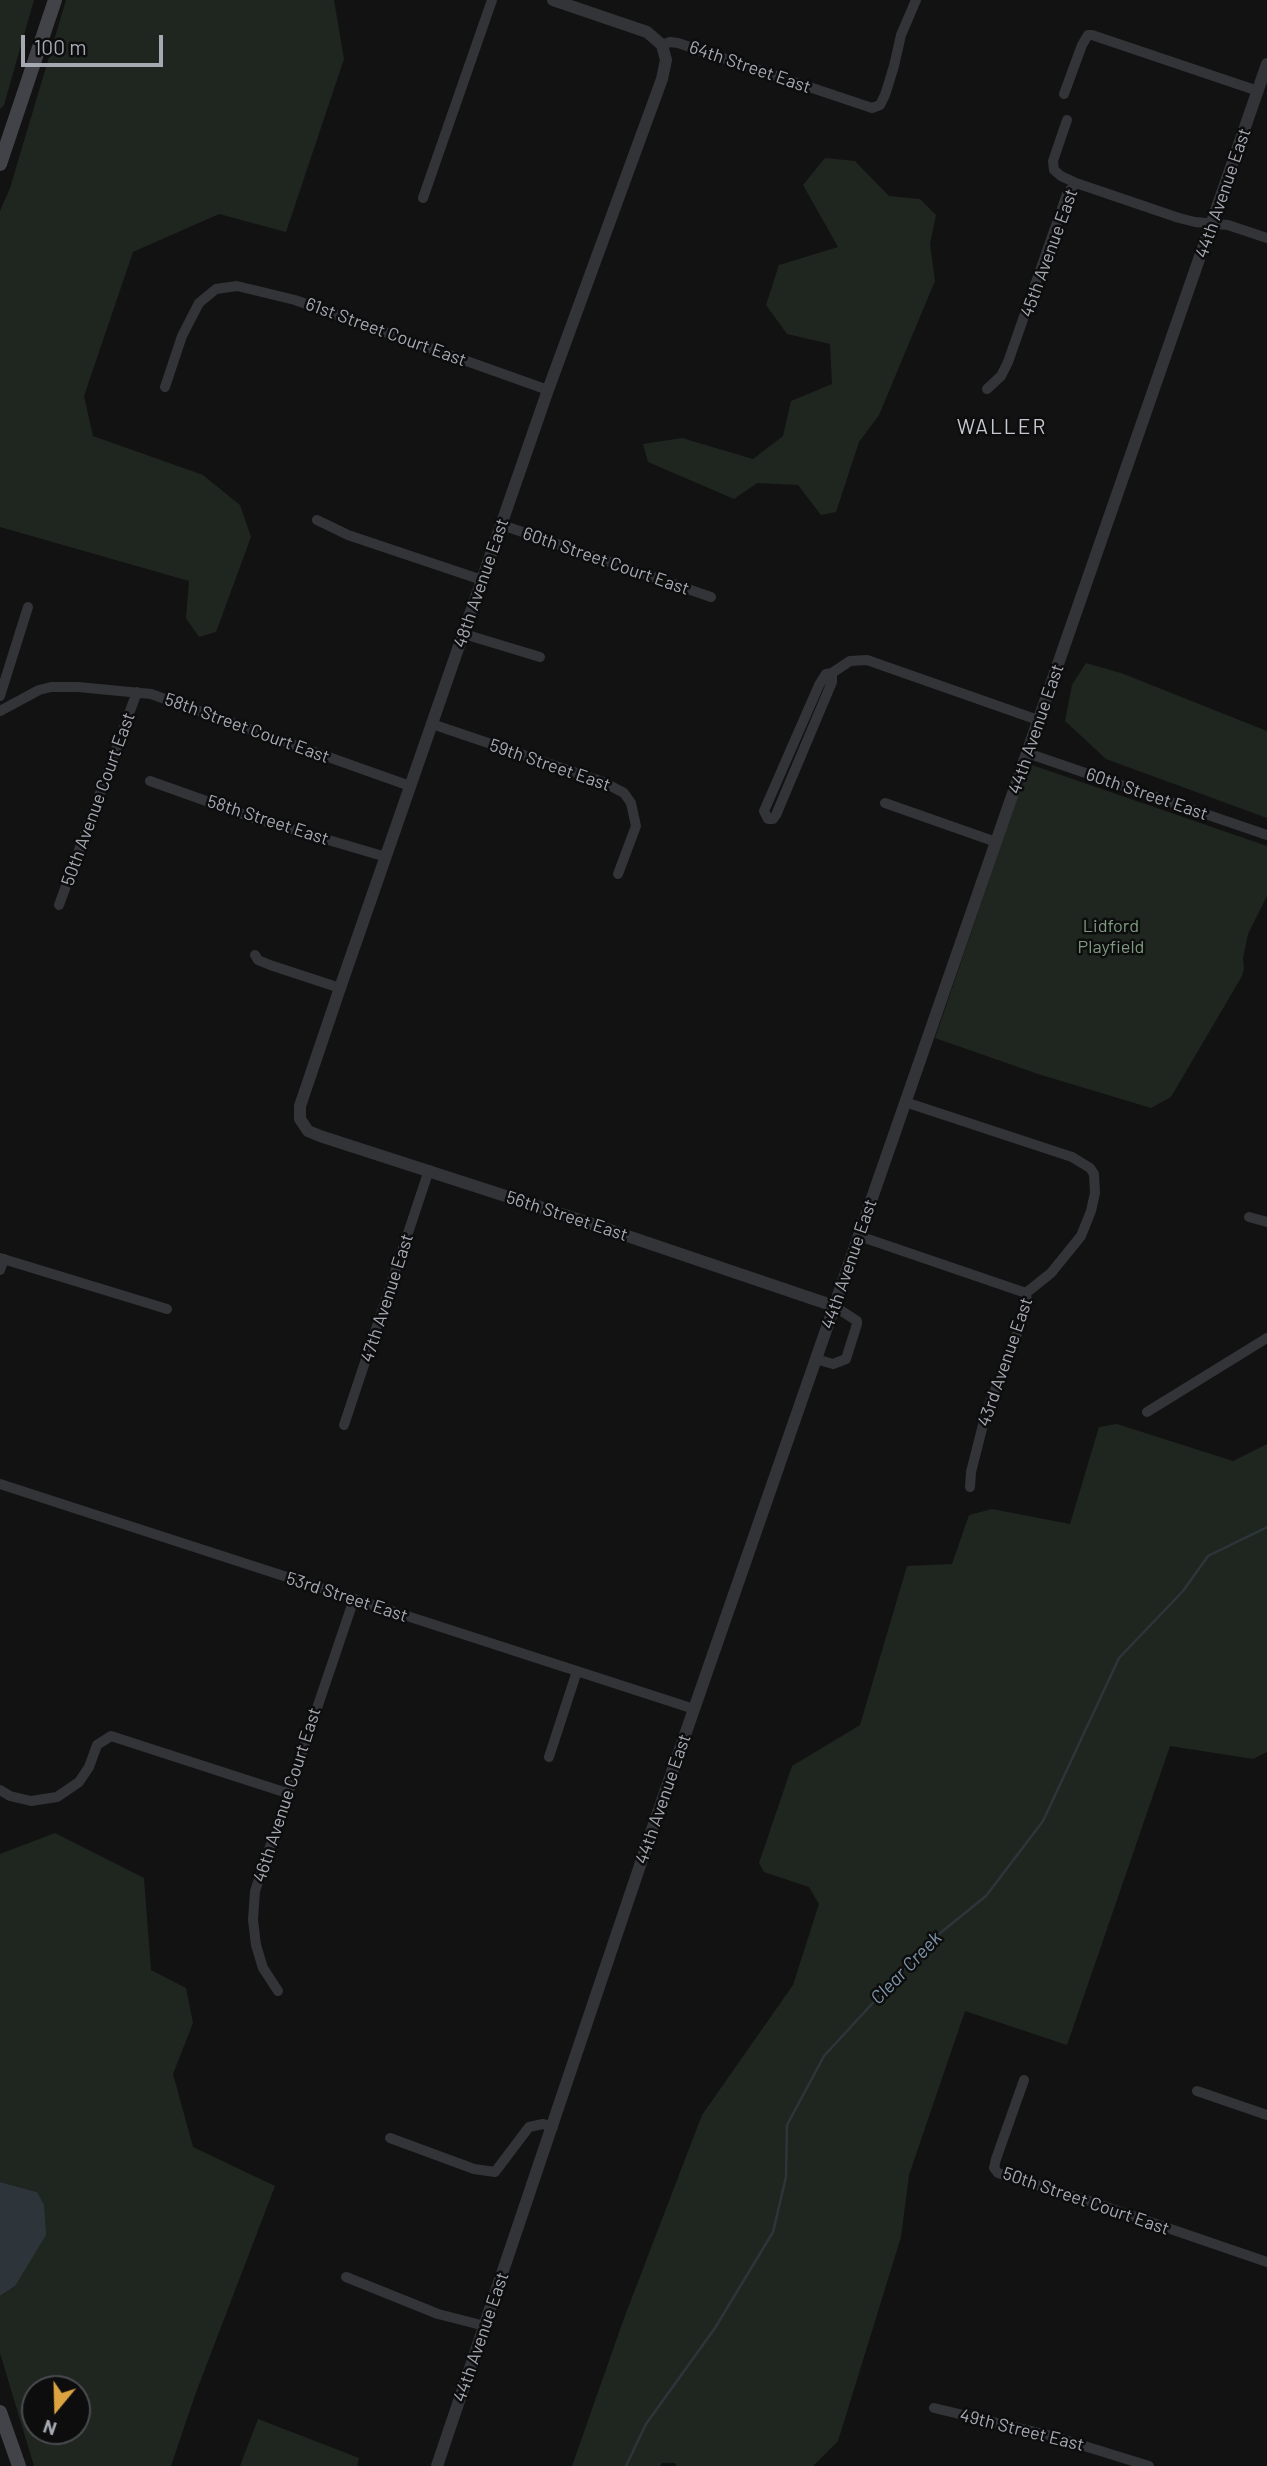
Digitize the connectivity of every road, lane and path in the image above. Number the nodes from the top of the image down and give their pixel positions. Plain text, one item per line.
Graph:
1 (55, 0) edge
2 (492, 0) edge
3 (553, 0) edge
4 (916, 0) edge
5 (662, 45) junction
6 (1267, 64) edge
7 (1258, 91) junction
8 (1063, 94) dead end
9 (1066, 120) dead end
10 (0, 164) edge
11 (1076, 183) junction
12 (423, 198) dead end
13 (1213, 222) junction
14 (1267, 238) edge
15 (165, 387) dead end
16 (987, 389) dead end
17 (548, 390) junction
18 (317, 520) dead end
19 (502, 525) junction
20 (482, 580) junction
21 (711, 597) dead end
22 (28, 607) dead end
23 (464, 634) junction
24 (540, 657) dead end
25 (832, 673) junction
26 (137, 692) junction
27 (0, 696) edge
28 (0, 711) edge
29 (1038, 720) junction
30 (432, 724) junction
31 (1027, 753) junction
32 (150, 781) dead end
33 (410, 786) junction
34 (885, 803) dead end
35 (1267, 835) edge
36 (996, 842) junction
37 (386, 857) junction
38 (618, 874) dead end
39 (59, 905) dead end
40 (255, 955) dead end
41 (340, 988) junction
42 (905, 1102) junction
43 (302, 1123) joint
44 (429, 1170) junction
45 (1249, 1217) dead end
46 (1267, 1222) edge
47 (859, 1236) junction
48 (2, 1258) edge
49 (0, 1270) edge
50 (1026, 1293) junction
51 (834, 1306) junction
52 (167, 1309) dead end
53 (1267, 1338) edge
54 (816, 1359) junction
55 (1147, 1412) dead end
56 (344, 1425) dead end
57 (0, 1484) edge
58 (970, 1487) dead end
59 (354, 1599) junction
60 (577, 1671) junction
61 (694, 1709) junction
62 (549, 1757) dead end
63 (0, 1790) edge
64 (287, 1793) junction
65 (278, 1991) dead end
66 (1024, 2080) dead end
67 (1197, 2091) dead end
68 (1267, 2115) edge
69 (553, 2127) junction
70 (390, 2138) dead end
71 (1267, 2262) edge
72 (346, 2277) dead end
73 (485, 2326) junction
74 (934, 2408) dead end
75 (0, 2412) edge
76 (19, 2466) edge
77 (437, 2466) edge
78 (1149, 2466) edge

1 - 10 main road
2 - 12 street
3 - 5 street, 64th Street East
4 - 5 street, 64th Street East
5 - 17 street, 48th Avenue East
6 - 7 street, 44th Avenue East
7 - 8 street
7 - 13 street, 44th Avenue East
9 - 11 street, 45th Avenue East
11 - 13 street
11 - 16 street, 45th Avenue East
13 - 14 street
13 - 29 street, 44th Avenue East
15 - 17 street, 61st Street Court East
17 - 19 street, 48th Avenue East
18 - 20 street
19 - 20 street, 48th Avenue East
19 - 21 street, 60th Street Court East
20 - 23 street, 48th Avenue East
22 - 27 street
23 - 24 street
23 - 30 street, 48th Avenue East
25 - 25 street
25 - 29 street
26 - 28 street, 58th Street Court East
26 - 33 street, 58th Street Court East
26 - 39 street, 50th Avenue Court East
29 - 31 street, 44th Avenue East
30 - 33 street, 48th Avenue East
30 - 38 street, 59th Street East
31 - 35 street, 60th Street East
31 - 36 street, 44th Avenue East
32 - 37 street, 58th Street East
33 - 37 street, 48th Avenue East
34 - 36 street
36 - 42 street, 44th Avenue East
37 - 41 street, 48th Avenue East
40 - 41 street
41 - 43 street, 48th Avenue East
42 - 47 street, 44th Avenue East
42 - 50 street, 43rd Avenue East
43 - 44 street, 56th Street East
44 - 51 street, 56th Street East
44 - 56 street, 47th Avenue East
45 - 46 street
47 - 50 street
47 - 51 street, 44th Avenue East
48 - 49 street
48 - 52 street
50 - 58 street, 43rd Avenue East
51 - 54 street, 44th Avenue East
51 - 54 street
53 - 55 street
54 - 61 street, 44th Avenue East
57 - 59 street, 53rd Street East
59 - 60 street, 53rd Street East
59 - 64 street, 46th Avenue Court East
60 - 61 street, 53rd Street East
60 - 62 street
61 - 69 street, 44th Avenue East
63 - 64 street
64 - 65 street, 46th Avenue Court East
66 - 71 street, 50th Street Court East
67 - 68 street
69 - 70 street
69 - 73 street, 44th Avenue East
72 - 73 street
73 - 77 street, 44th Avenue East
74 - 78 street, 49th Street East
75 - 76 main road

